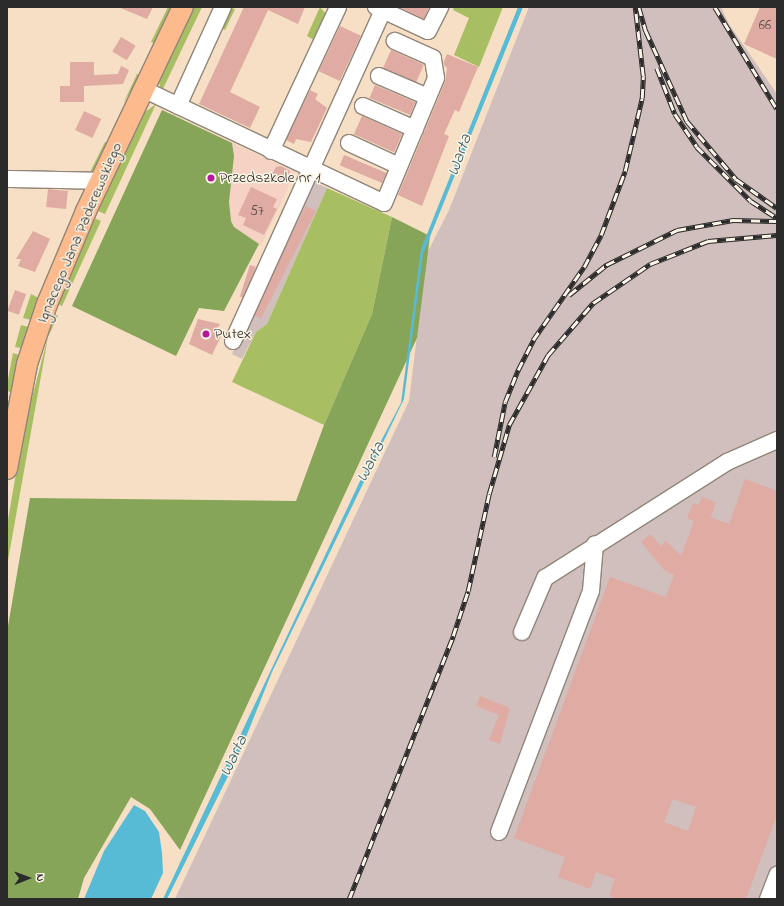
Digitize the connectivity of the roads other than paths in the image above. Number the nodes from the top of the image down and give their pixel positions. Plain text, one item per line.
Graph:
1 (183, 7) edge
2 (223, 7) edge
3 (338, 7) edge
4 (440, 7) edge
5 (379, 9) edge
6 (395, 41) dead end
7 (378, 76) dead end
8 (145, 90) junction
9 (428, 97) junction
10 (178, 106) junction
11 (364, 106) dead end
12 (415, 129) junction
13 (349, 143) dead end
14 (271, 151) junction
15 (399, 166) junction
16 (309, 169) junction
17 (7, 179) edge
18 (100, 181) junction
19 (233, 341) dead end
20 (777, 440) edge
21 (7, 469) edge
22 (594, 544) junction
23 (522, 632) dead end
24 (499, 832) dead end
25 (777, 875) edge
26 (768, 899) edge

1 - 8 main road, Ignacego Jana Paderewskiego
2 - 10 street
3 - 14 street
4 - 5 street
5 - 16 street
6 - 9 street
7 - 9 street
8 - 10 street
8 - 18 main road, Ignacego Jana Paderewskiego
9 - 12 street
10 - 14 street
11 - 12 street
12 - 15 street
13 - 15 street
14 - 16 street
15 - 16 street
16 - 19 street
17 - 18 street
18 - 21 main road, Ignacego Jana Paderewskiego
20 - 22 street
22 - 23 street
22 - 24 street
25 - 26 street

